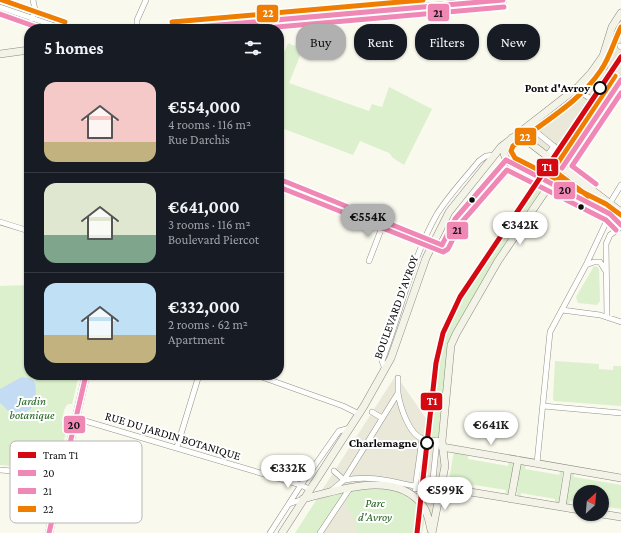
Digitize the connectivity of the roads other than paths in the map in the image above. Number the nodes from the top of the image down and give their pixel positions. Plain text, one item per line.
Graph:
1 (33, 0) edge
2 (146, 0) edge
3 (398, 0) edge
4 (503, 0) edge
5 (0, 7) edge
6 (399, 8) junction
7 (621, 13) edge
8 (32, 19) junction
9 (45, 24) edge
10 (137, 24) edge
11 (227, 24) edge
12 (24, 51) edge
13 (0, 54) edge
14 (598, 63) junction
15 (605, 67) dead end
16 (621, 80) edge
17 (585, 95) dead end
18 (603, 107) junction
19 (528, 125) junction
20 (508, 141) junction
21 (554, 146) junction
22 (494, 155) junction
23 (547, 156) junction
24 (568, 158) junction
25 (506, 160) junction
26 (562, 168) junction
27 (284, 181) edge
28 (551, 184) junction
29 (621, 185) edge
30 (610, 203) junction
31 (621, 212) edge
32 (610, 214) junction
33 (621, 219) edge
34 (0, 222) edge
35 (384, 222) junction
36 (621, 226) edge
37 (24, 229) edge
38 (425, 237) junction
39 (433, 241) junction
40 (442, 245) dead end
41 (368, 261) dead end
42 (586, 265) junction
43 (605, 270) junction
44 (562, 310) junction
45 (607, 317) junction
46 (621, 322) edge
47 (385, 369) junction
48 (398, 378) dead end
49 (85, 380) edge
50 (197, 380) edge
51 (270, 380) edge
52 (398, 393) junction
53 (543, 406) junction
54 (372, 412) dead end
55 (621, 413) edge
56 (359, 414) junction
57 (76, 418) junction
58 (382, 418) junction
59 (350, 428) junction
60 (422, 439) junction
61 (70, 441) edge
62 (441, 446) junction
63 (177, 447) junction
64 (436, 456) junction
65 (518, 460) junction
66 (537, 463) junction
67 (568, 469) junction
68 (0, 470) edge
69 (10, 471) edge
70 (334, 471) dead end
71 (433, 478) junction
72 (621, 478) edge
73 (344, 480) junction
74 (441, 484) junction
75 (301, 485) junction
76 (416, 487) junction
77 (350, 488) junction
78 (310, 489) junction
79 (432, 489) junction
80 (329, 493) junction
81 (411, 495) junction
82 (438, 496) junction
83 (303, 499) junction
84 (512, 499) junction
85 (289, 504) junction
86 (562, 507) junction
87 (573, 509) edge
88 (609, 515) edge
89 (621, 517) edge
90 (52, 523) edge
91 (432, 532) edge
92 (50, 533) edge
93 (270, 533) edge
94 (282, 533) edge
95 (320, 533) edge

1 - 8 street
2 - 10 street
3 - 6 street
4 - 6 street
5 - 8 street
6 - 11 street
7 - 14 street, BOULEVARD D'AVROY
8 - 9 street
12 - 13 street
14 - 15 street
14 - 19 street, BOULEVARD D'AVROY
16 - 18 street
17 - 18 street
18 - 24 street
19 - 20 street, BOULEVARD D'AVROY
19 - 21 street
20 - 22 street, BOULEVARD D'AVROY
20 - 23 street
20 - 25 street
21 - 23 street
21 - 24 street
22 - 38 street, BOULEVARD D'AVROY
22 - 39 street, BOULEVARD D'AVROY
23 - 26 street
24 - 26 street
25 - 28 street
25 - 40 street
26 - 28 street
26 - 30 street
27 - 35 street
28 - 32 street
28 - 62 street
29 - 30 street
30 - 31 street
32 - 33 street
32 - 36 street
32 - 42 street
34 - 37 street
35 - 38 street
35 - 41 street
36 - 43 street
38 - 39 street
38 - 47 street, BOULEVARD D'AVROY
39 - 47 street, BOULEVARD D'AVROY
42 - 43 street
42 - 44 street
43 - 45 street
44 - 45 street
44 - 53 street
45 - 46 street
47 - 56 street, BOULEVARD D'AVROY
48 - 52 street
49 - 57 street
50 - 63 street
51 - 56 street
52 - 58 street
52 - 60 street
53 - 55 street
53 - 66 street
54 - 58 street
56 - 59 street, BOULEVARD D'AVROY
57 - 61 street
57 - 63 street, RUE DU JARDIN BOTANIQUE
58 - 73 street
59 - 75 street, BOULEVARD D'AVROY
59 - 78 street, BOULEVARD D'AVROY
60 - 62 street
60 - 76 street
62 - 64 street
62 - 64 street
62 - 65 street
62 - 74 street
63 - 75 street, RUE DU JARDIN BOTANIQUE
64 - 71 street
65 - 66 street
65 - 84 street
66 - 67 street
67 - 72 street
67 - 86 street
68 - 69 street
70 - 73 street
71 - 74 street
71 - 79 street
73 - 76 street
73 - 80 street
74 - 82 street
74 - 84 street
75 - 78 street, RUE DU JARDIN BOTANIQUE
75 - 85 street, BOULEVARD D'AVROY
76 - 79 street
76 - 81 street
77 - 80 street
77 - 81 street
77 - 95 street
78 - 83 street, BOULEVARD D'AVROY
79 - 82 street
80 - 83 street
81 - 91 street
82 - 91 street
83 - 85 street
83 - 94 street, BOULEVARD D'AVROY
84 - 86 street
85 - 93 street, BOULEVARD D'AVROY
86 - 87 street
88 - 89 street
90 - 92 street

